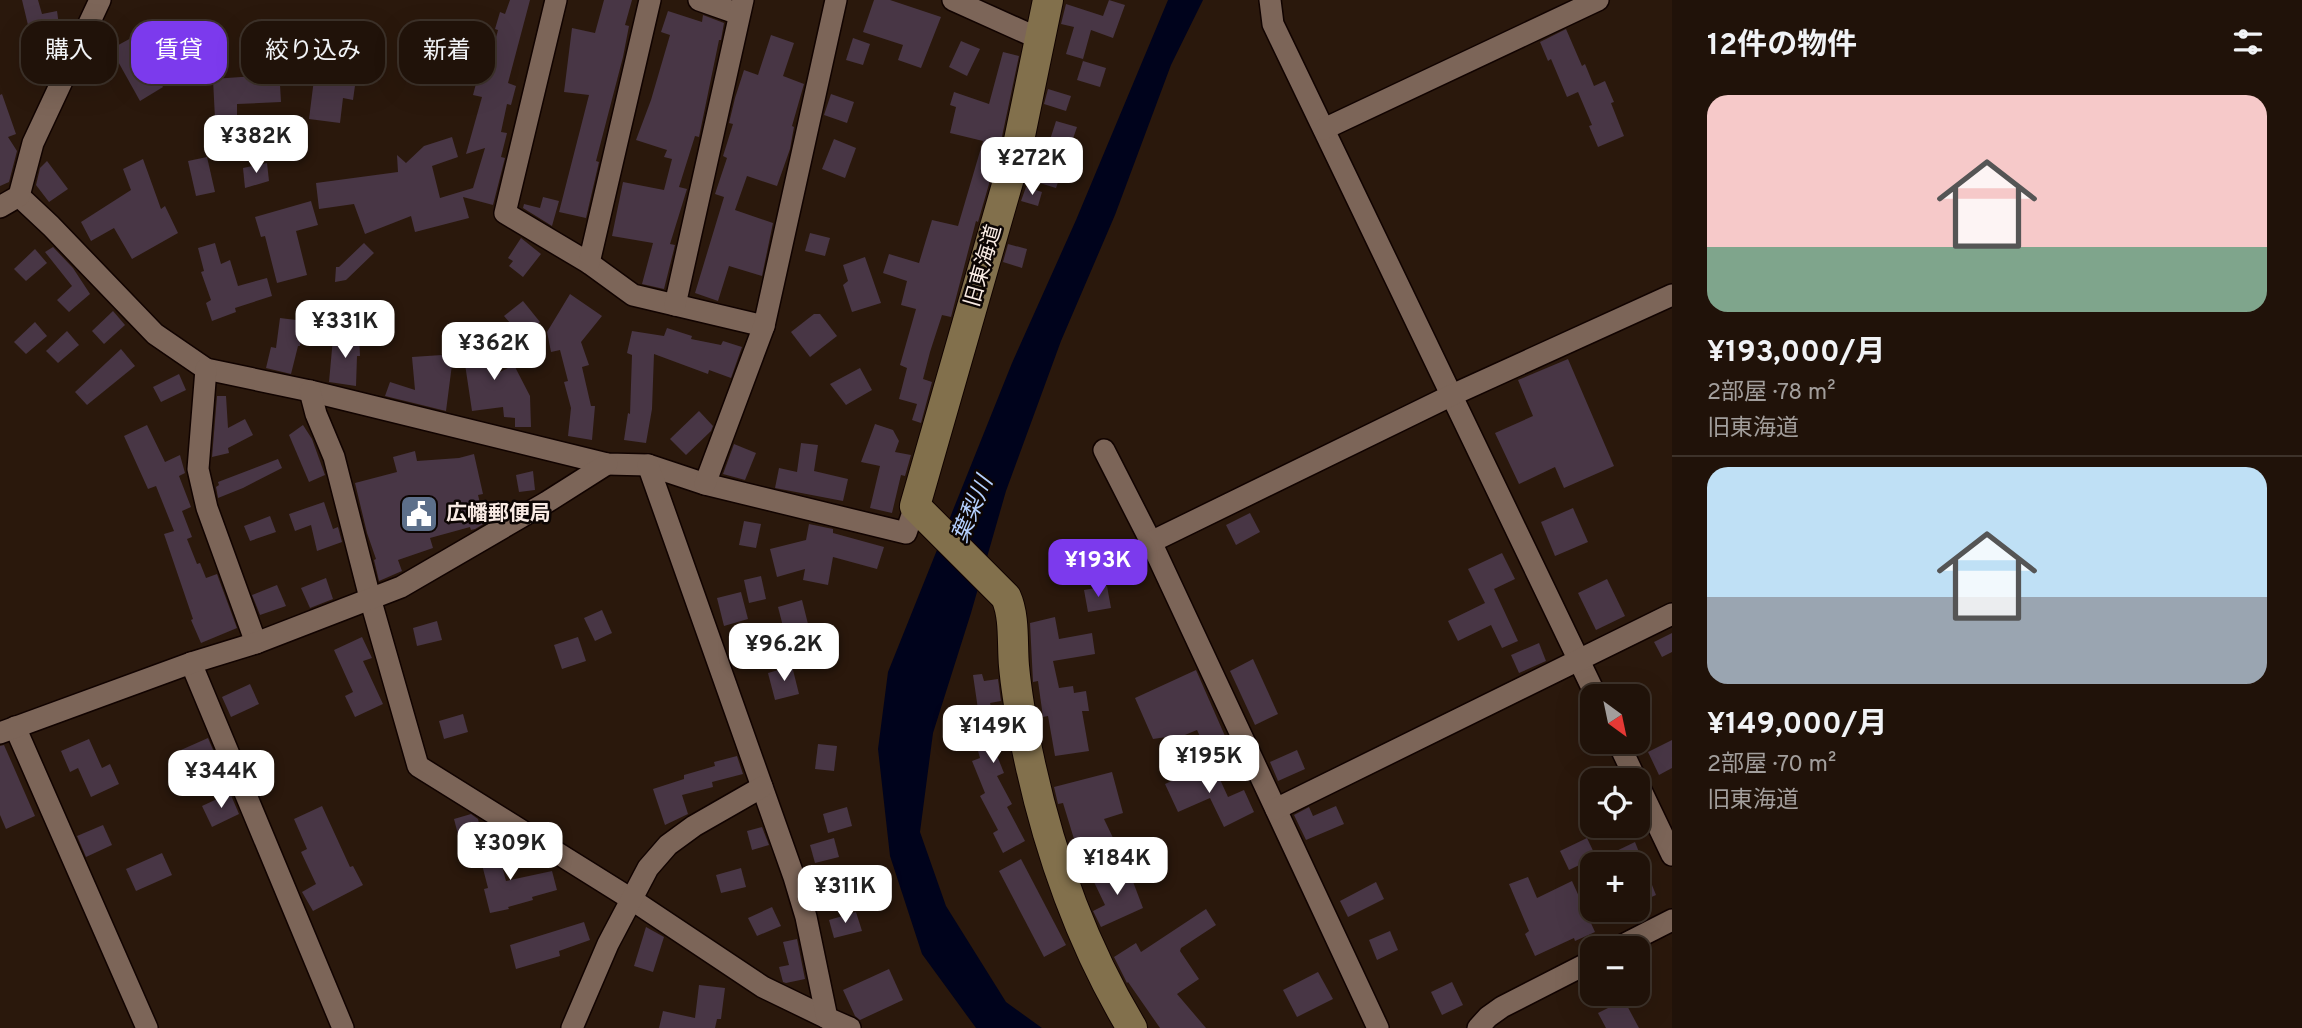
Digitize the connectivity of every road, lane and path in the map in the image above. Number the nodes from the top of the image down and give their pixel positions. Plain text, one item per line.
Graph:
1 (100, 0) edge
2 (556, 0) edge
3 (650, 0) edge
4 (699, 0) edge
5 (836, 0) edge
6 (953, 0) edge
7 (1048, 0) edge
8 (1270, 0) edge
9 (1598, 0) edge
10 (741, 7) edge
11 (1041, 39) junction
12 (1324, 128) junction
13 (19, 196) junction
14 (0, 207) edge
15 (589, 263) junction
16 (1672, 295) edge
17 (675, 305) junction
18 (764, 326) junction
19 (206, 369) junction
20 (310, 391) junction
21 (1450, 396) junction
22 (1104, 450) dead end
23 (607, 464) junction
24 (648, 464) junction
25 (705, 484) junction
26 (924, 514) junction
27 (1151, 542) junction
28 (370, 598) junction
29 (1672, 614) edge
30 (256, 643) junction
31 (1579, 662) junction
32 (191, 663) junction
33 (1590, 684) edge
34 (8, 730) edge
35 (762, 787) junction
36 (1276, 809) junction
37 (1650, 809) edge
38 (1672, 855) edge
39 (631, 899) junction
40 (1672, 920) edge
41 (1641, 936) edge
42 (1580, 967) edge
43 (827, 1018) junction
44 (147, 1028) edge
45 (343, 1028) edge
46 (572, 1028) edge
47 (850, 1028) edge
48 (1132, 1028) edge
49 (1378, 1028) edge
50 (1478, 1028) edge

1 - 13 street
2 - 15 street
3 - 15 street
4 - 10 street
5 - 18 street
6 - 11 street
7 - 11 main road, 旧東海道
8 - 12 street
9 - 12 street
10 - 17 street
11 - 26 main road, 旧東海道
12 - 21 street
13 - 14 street
13 - 19 street
15 - 17 street
16 - 21 street
17 - 18 street
18 - 25 street
19 - 20 street
19 - 30 street
20 - 23 street
20 - 28 street
21 - 27 street
21 - 31 street
22 - 27 street
23 - 24 street
23 - 28 street
24 - 25 street
24 - 35 street
25 - 26 street
26 - 48 main road
27 - 36 street
28 - 30 street
28 - 39 street
29 - 31 street
30 - 32 street
31 - 33 street
31 - 36 street
32 - 34 street
32 - 45 street
34 - 44 street
35 - 39 street
35 - 43 street
36 - 49 street
37 - 38 street
39 - 43 street
39 - 46 street
40 - 41 street
42 - 50 street
43 - 47 street

